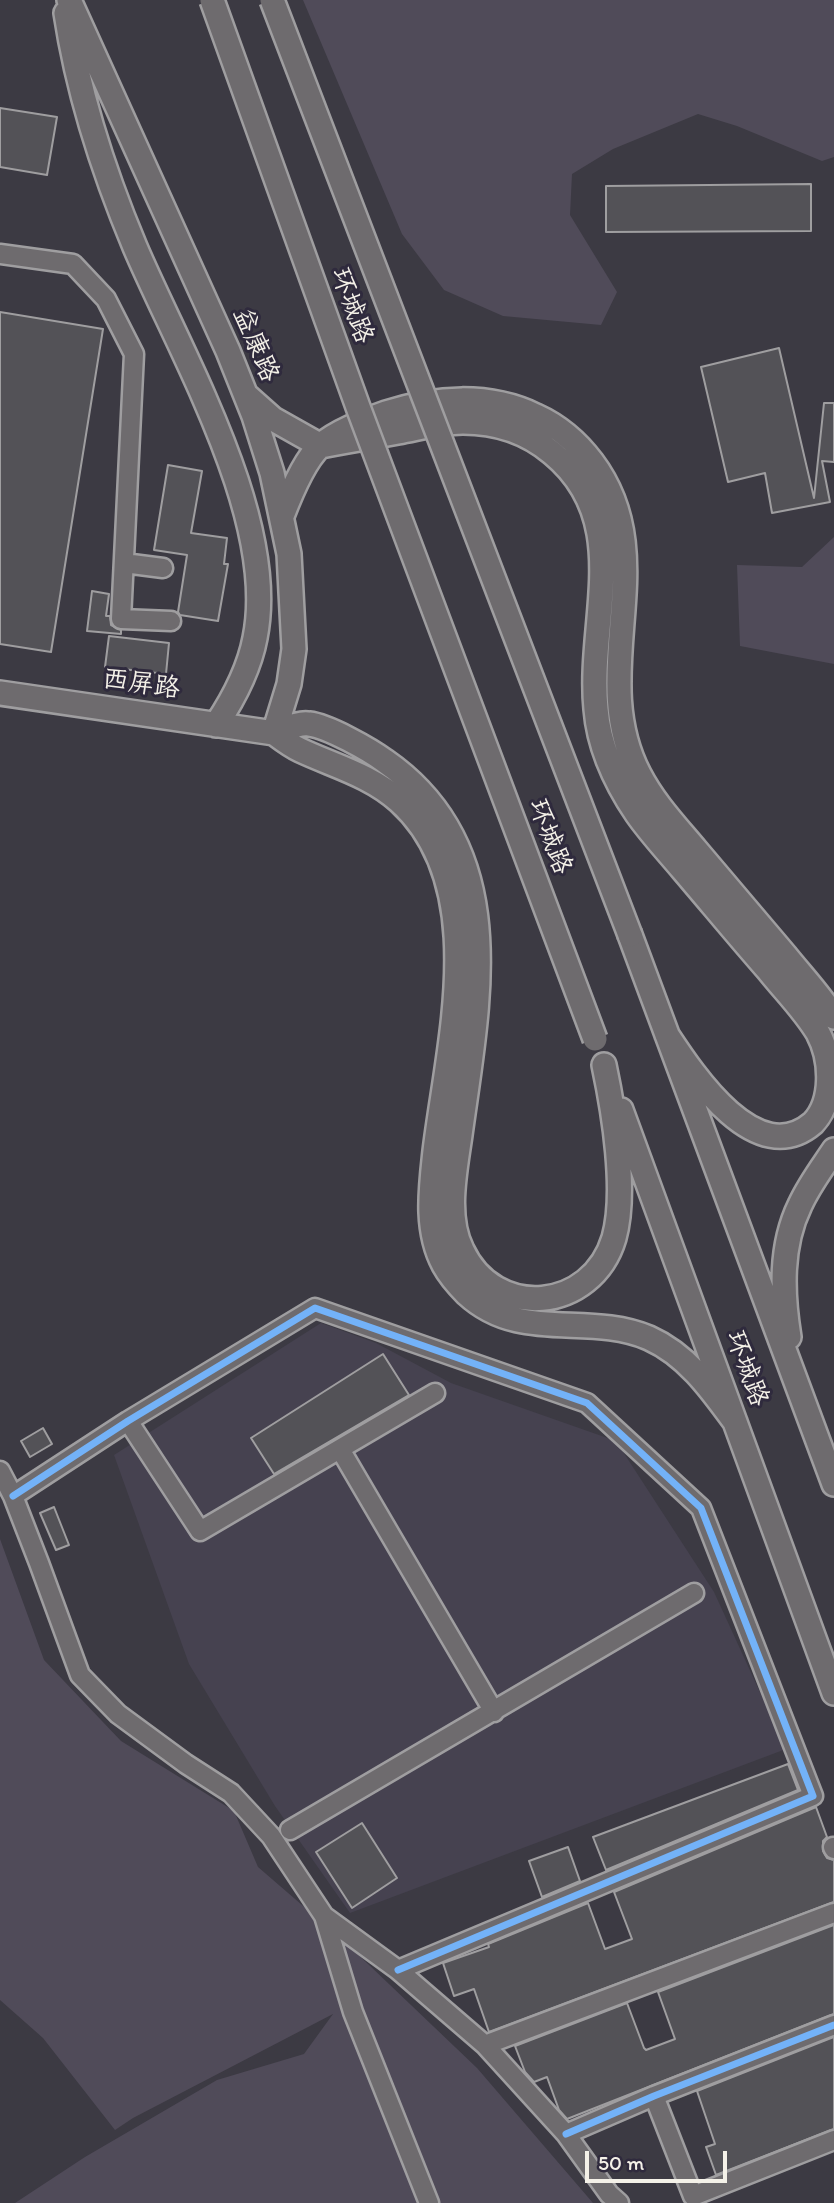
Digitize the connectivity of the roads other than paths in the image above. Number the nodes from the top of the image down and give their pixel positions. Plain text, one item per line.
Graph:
1 (67, 0) edge
2 (212, 0) edge
3 (272, 0) edge
4 (0, 254) edge
5 (246, 396) junction
6 (321, 446) junction
7 (282, 516) junction
8 (124, 563) junction
9 (163, 568) dead end
10 (171, 621) dead end
11 (0, 693) edge
12 (216, 725) junction
13 (274, 733) junction
14 (834, 1017) edge
15 (667, 1035) junction
16 (604, 1065) junction
17 (834, 1150) edge
18 (798, 1389) junction
19 (435, 1392) dead end
20 (128, 1420) junction
21 (738, 1430) junction
22 (340, 1449) junction
23 (0, 1471) edge
24 (834, 1484) edge
25 (13, 1496) junction
26 (694, 1593) dead end
27 (834, 1693) edge
28 (494, 1712) junction
29 (290, 1830) dead end
30 (834, 1913) edge
31 (324, 1916) junction
32 (398, 1970) junction
33 (834, 2025) edge
34 (485, 2045) junction
35 (654, 2096) junction
36 (566, 2134) junction
37 (834, 2140) edge
38 (429, 2203) edge
39 (619, 2203) edge

1 - 5 main road, 益康路
1 - 12 main road, 益康路
2 - 16 main road, 环城路, bridge
3 - 15 main road, 环城路, bridge
4 - 8 street
5 - 6 main road
5 - 7 main road, 益康路
6 - 7 main road
6 - 14 main road
6 - 15 main road
7 - 13 main road, 益康路
8 - 9 street
8 - 10 street
11 - 12 main road, 西屏路
12 - 13 main road, 西屏路
13 - 16 main road
13 - 21 main road
15 - 18 main road, 环城路
16 - 21 main road, 环城路
17 - 18 main road
18 - 24 main road, 环城路
19 - 22 street
20 - 22 street
20 - 25 street
20 - 32 street
21 - 27 main road, 环城路
22 - 28 street
23 - 25 street
25 - 31 street
26 - 28 street
28 - 29 street
30 - 34 street
31 - 32 street
31 - 38 street
32 - 34 street
33 - 35 street
34 - 36 street
35 - 36 street
35 - 37 street
36 - 39 street

